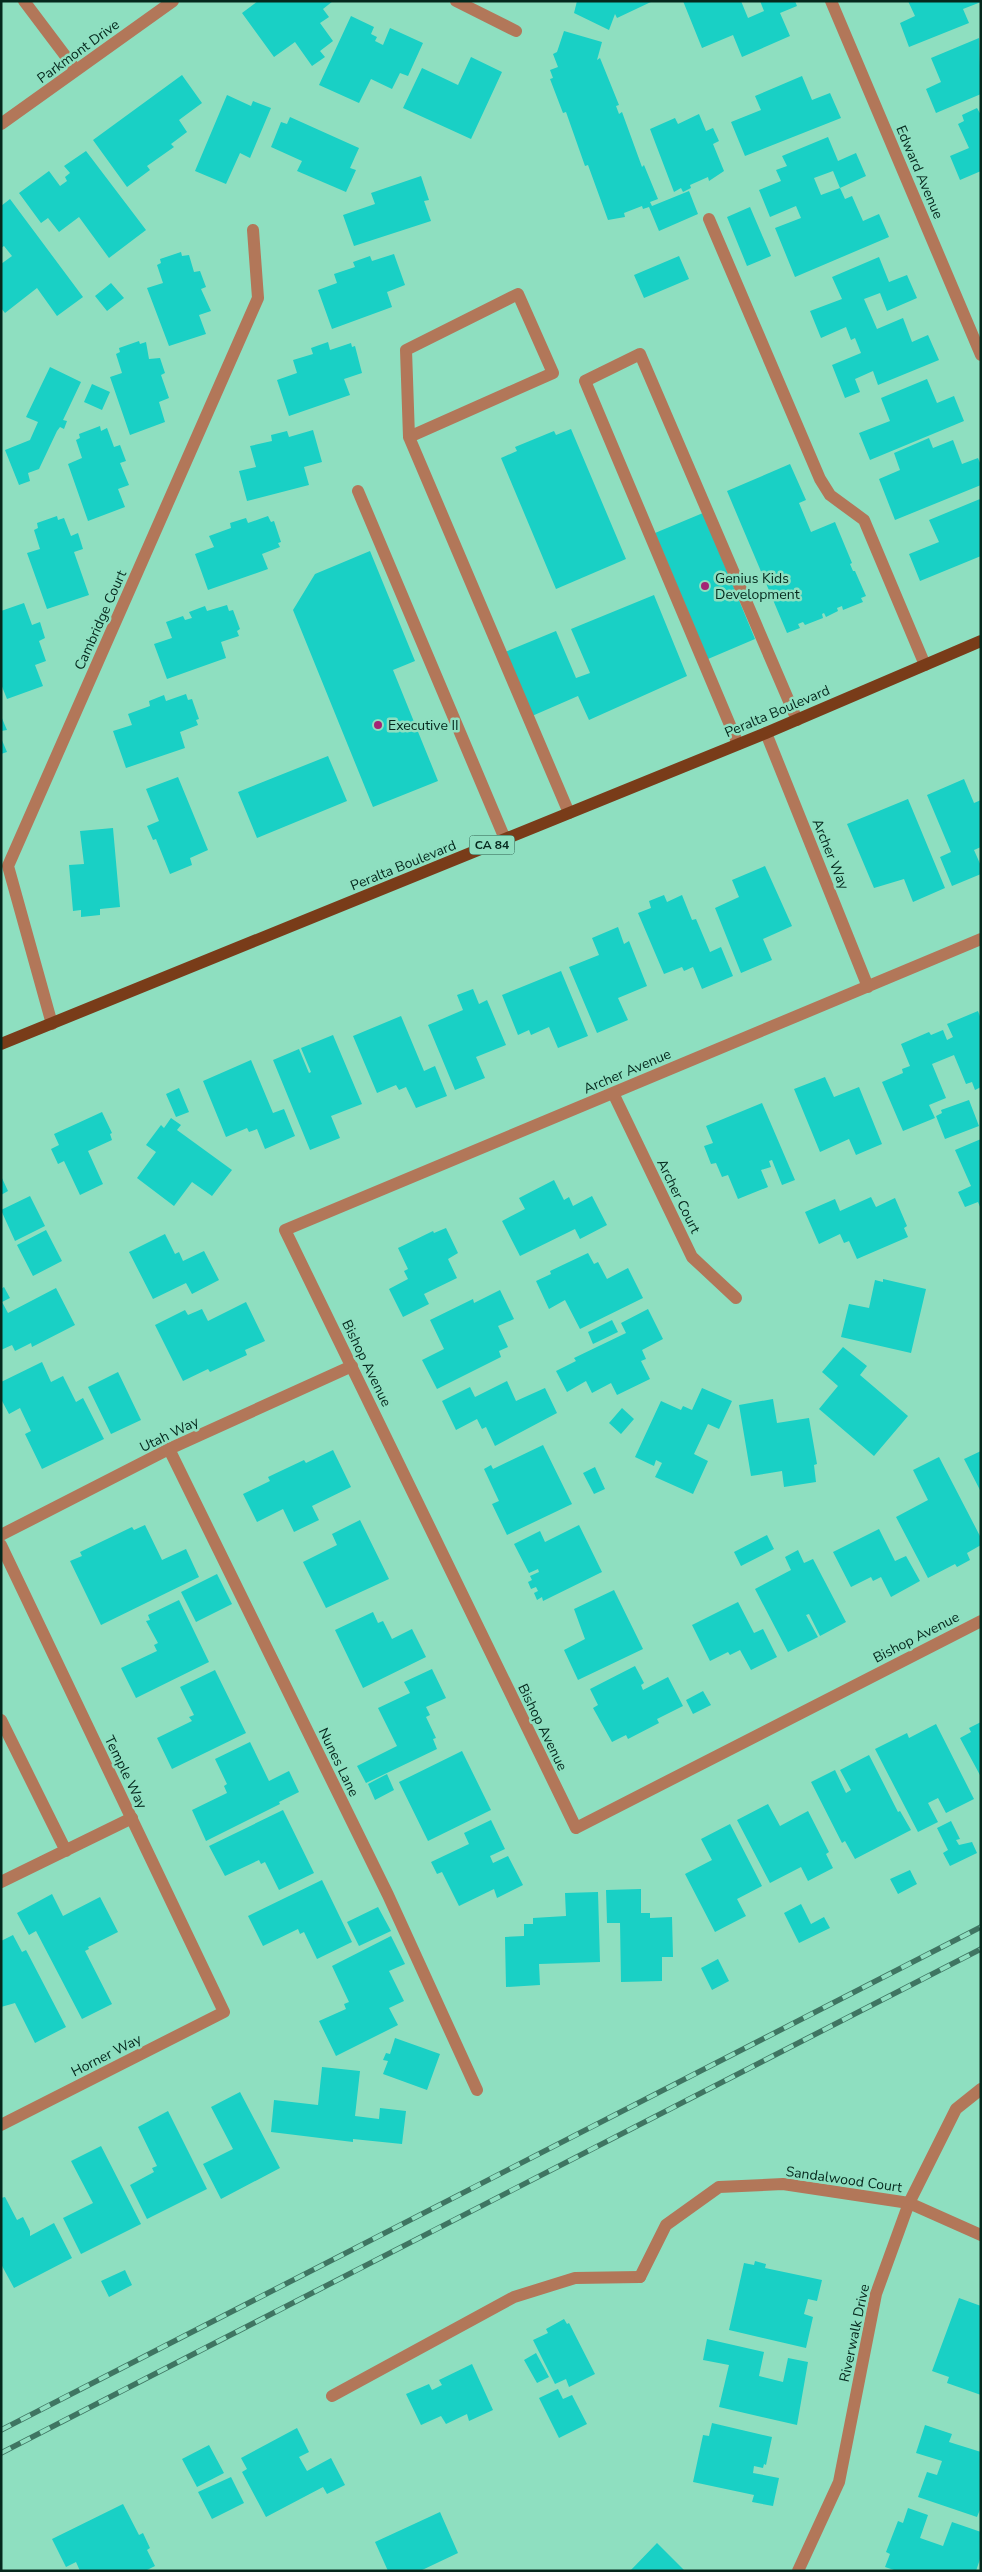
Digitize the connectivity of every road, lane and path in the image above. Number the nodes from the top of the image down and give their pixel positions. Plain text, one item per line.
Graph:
1 (24, 1) edge
2 (173, 1) edge
3 (456, 1) edge
4 (831, 1) edge
5 (516, 31) dead end
6 (76, 70) junction
7 (1, 124) edge
8 (709, 219) dead end
9 (253, 230) dead end
10 (981, 355) edge
11 (409, 437) junction
12 (358, 491) dead end
13 (981, 641) edge
14 (925, 665) junction
15 (797, 720) junction
16 (766, 733) junction
17 (738, 744) junction
18 (569, 813) junction
19 (505, 839) junction
20 (981, 939) edge
21 (868, 987) junction
22 (52, 1024) junction
23 (1, 1044) edge
24 (613, 1093) junction
25 (285, 1230) joint
26 (736, 1298) dead end
27 (352, 1366) junction
28 (169, 1450) junction
29 (1, 1535) edge
30 (1, 1545) edge
31 (5, 1562) edge
32 (981, 1621) edge
33 (1, 1720) edge
34 (132, 1818) junction
35 (66, 1851) junction
36 (3, 1877) edge
37 (224, 2012) joint
38 (981, 2089) edge
39 (476, 2090) dead end
40 (1, 2125) edge
41 (909, 2203) junction
42 (981, 2235) edge
43 (332, 2396) dead end
44 (798, 2571) edge

1 - 6 street
2 - 6 street, Parkmont Drive
3 - 5 street
4 - 10 street, Edward Avenue
6 - 7 street, Parkmont Drive
8 - 14 street
9 - 22 street, Cambridge Court
11 - 11 street
11 - 18 street
12 - 19 street
13 - 14 main road, Peralta Boulevard / CA 84
14 - 15 main road, Peralta Boulevard / CA 84
15 - 16 main road, Peralta Boulevard / CA 84
15 - 17 street
16 - 17 main road, Peralta Boulevard / CA 84
16 - 21 street, Archer Way
17 - 18 main road, Peralta Boulevard / CA 84
18 - 19 main road, Peralta Boulevard / CA 84
19 - 22 main road, Peralta Boulevard / CA 84
20 - 21 street, Archer Avenue
21 - 24 street, Archer Avenue
22 - 23 main road, Peralta Boulevard / CA 84
24 - 25 street, Archer Avenue
24 - 26 street, Archer Court
25 - 27 street, Bishop Avenue
27 - 28 street, Utah Way
27 - 32 street, Bishop Avenue
28 - 29 street, Utah Way
28 - 39 street, Nunes Lane
30 - 31 street, Temple Way
31 - 34 street, Temple Way
33 - 35 street
34 - 35 street
34 - 37 street, Temple Way
35 - 36 street
37 - 40 street, Horner Way
38 - 41 street, Riverwalk Drive
41 - 42 street, Sandalwood Court
41 - 43 street, Sandalwood Court
41 - 44 street, Riverwalk Drive

